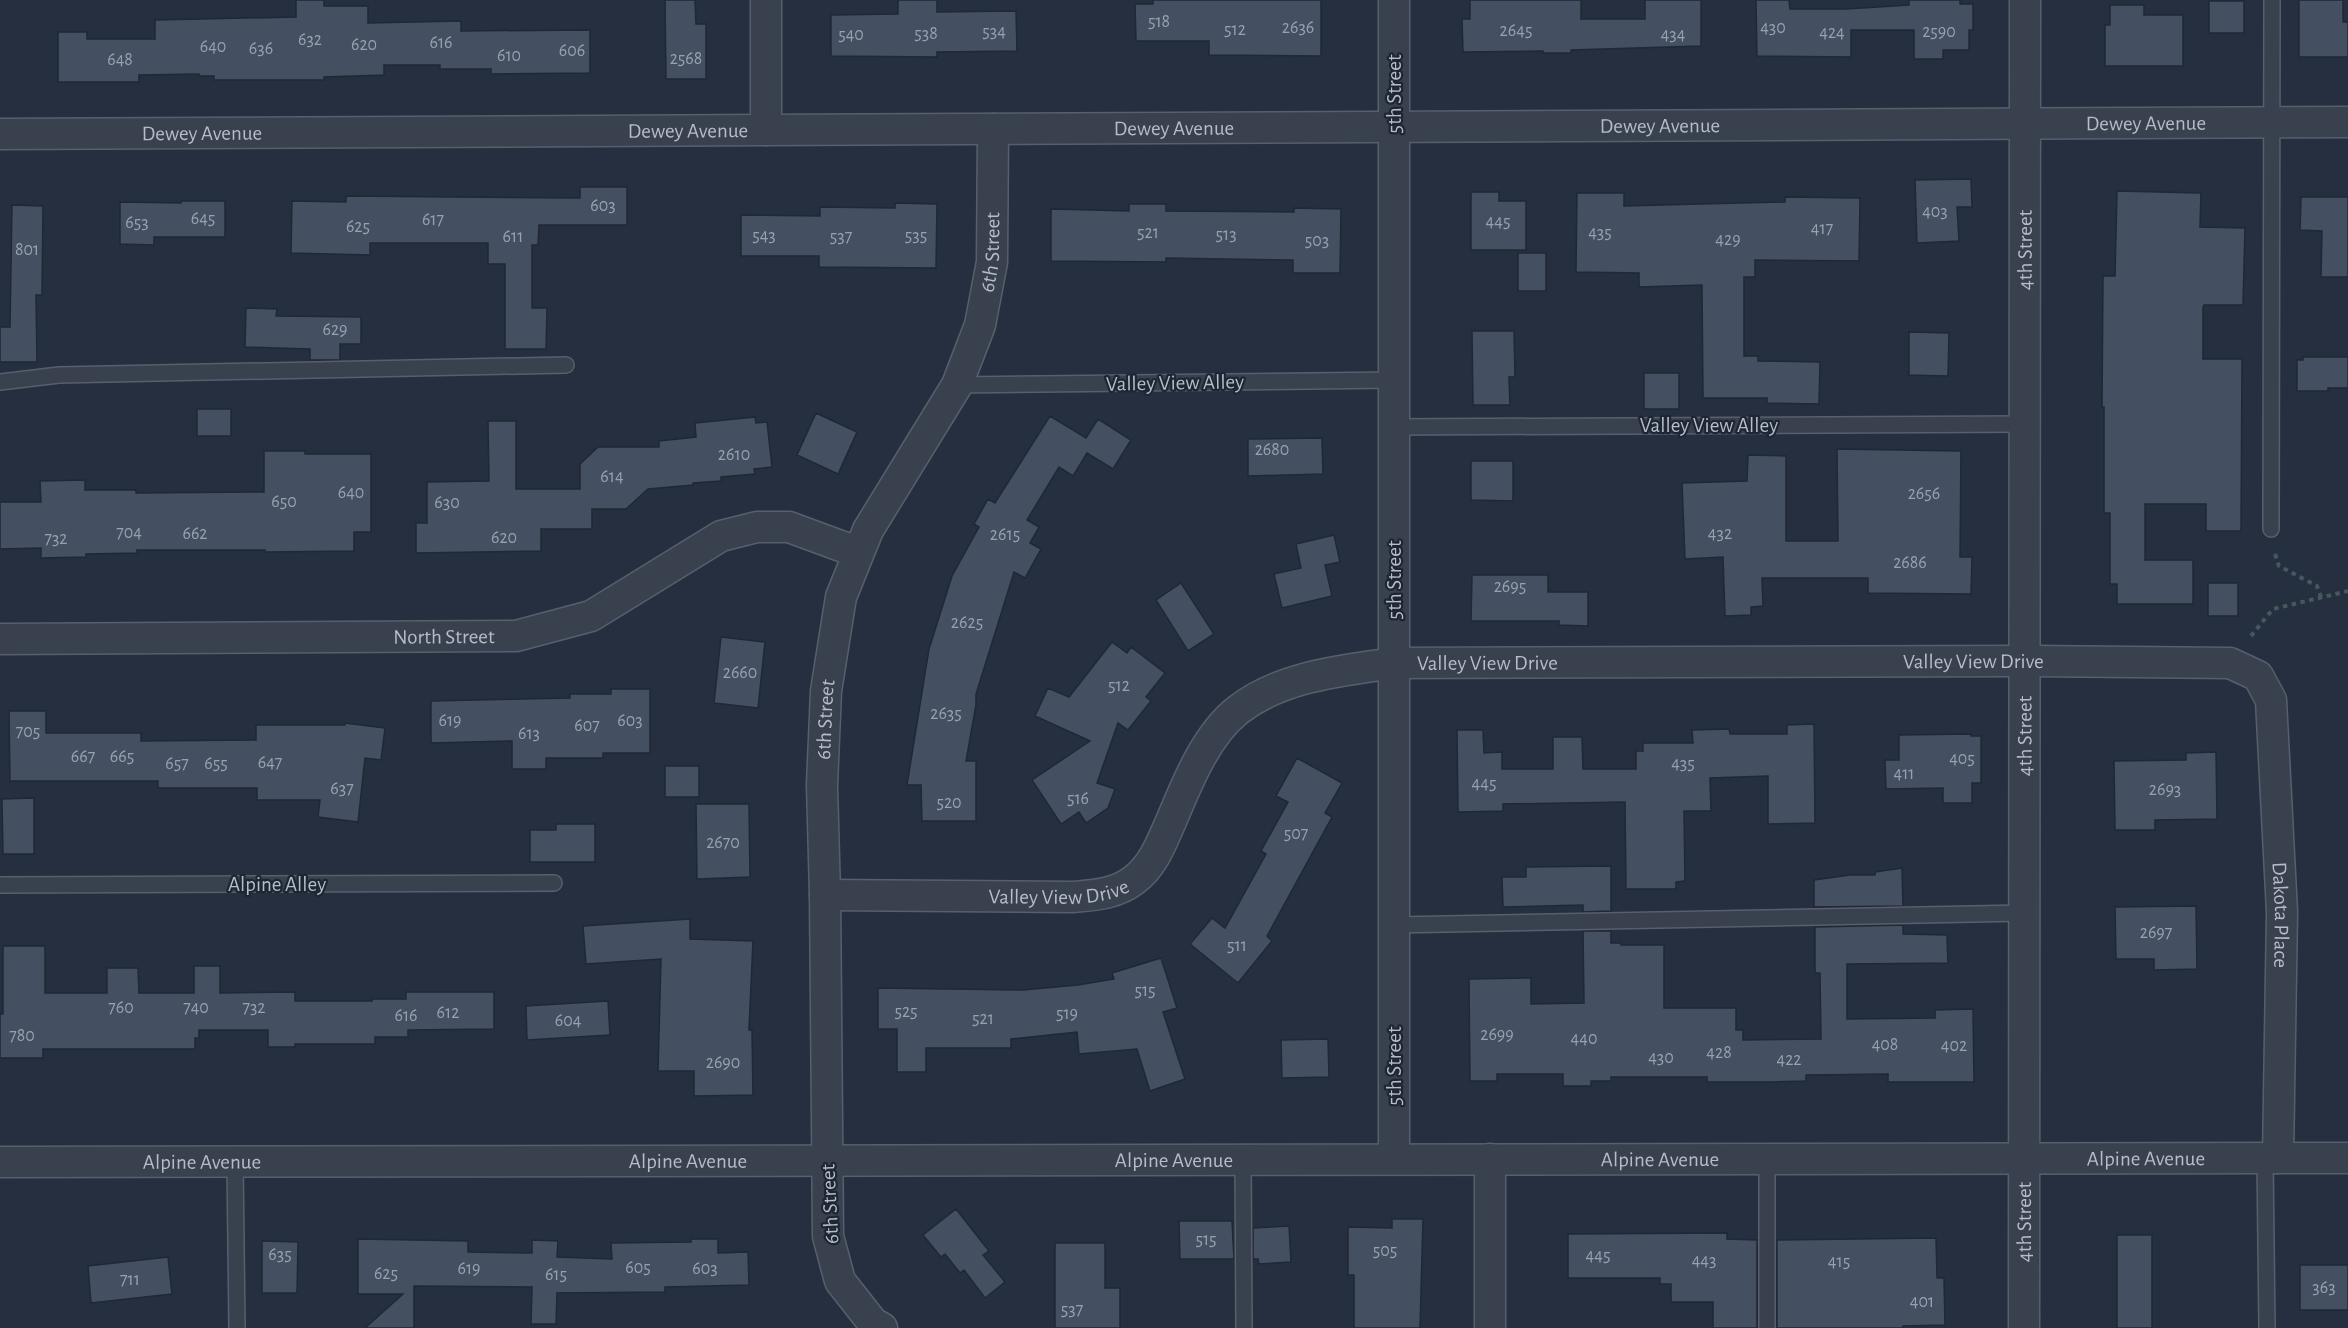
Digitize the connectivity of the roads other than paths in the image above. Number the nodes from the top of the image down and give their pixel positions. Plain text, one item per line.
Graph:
1 (766, 0) edge
2 (1394, 0) edge
3 (2025, 0) edge
4 (2272, 0) edge
5 (2348, 122) edge
6 (2271, 123) junction
7 (2025, 124) junction
8 (1394, 126) junction
9 (993, 129) junction
10 (766, 130) junction
11 (0, 134) edge
12 (566, 365) dead end
13 (1394, 380) junction
14 (0, 382) edge
15 (957, 385) junction
16 (2024, 424) junction
17 (1394, 427) junction
18 (2271, 530) road end
19 (857, 552) junction
20 (0, 639) edge
21 (2023, 661) junction
22 (1394, 663) junction
23 (2259, 676) joint
24 (554, 883) dead end
25 (0, 885) edge
26 (825, 895) junction
27 (2024, 913) junction
28 (1394, 925) junction
29 (2025, 1158) junction
30 (2271, 1158) junction
31 (2348, 1158) edge
32 (1394, 1159) junction
33 (1490, 1159) junction
34 (1767, 1159) junction
35 (828, 1160) junction
36 (1243, 1160) junction
37 (235, 1161) junction
38 (0, 1162) edge
39 (237, 1328) edge
40 (882, 1328) edge
41 (1244, 1328) edge
42 (1490, 1328) edge
43 (1767, 1328) edge
44 (2024, 1328) edge
45 (2266, 1328) edge

1 - 10 street
2 - 8 street, 5th Street
3 - 7 street, 4th Street
4 - 6 lane
5 - 6 street, Dewey Avenue
6 - 7 street, Dewey Avenue
6 - 18 lane
7 - 8 street, Dewey Avenue
7 - 16 street, 4th Street
8 - 9 street, Dewey Avenue
8 - 13 street, 5th Street
9 - 10 street, Dewey Avenue
9 - 15 street, 6th Street
10 - 11 street, Dewey Avenue
12 - 14 lane
13 - 15 lane, Valley View Alley
13 - 17 street, 5th Street
15 - 19 street, 6th Street
16 - 17 lane, Valley View Alley
16 - 21 street, 4th Street
17 - 22 street, 5th Street
19 - 20 street, North Street
19 - 26 street, 6th Street
21 - 22 street, Valley View Drive
21 - 23 street, Valley View Drive
21 - 27 street, 4th Street
22 - 26 street, Valley View Drive
22 - 28 street, 5th Street
23 - 30 street, Dakota Place
24 - 25 lane, Alpine Alley
26 - 35 street, 6th Street
27 - 28 lane
27 - 29 street, 4th Street
28 - 32 street, 5th Street
29 - 30 street, Alpine Avenue
29 - 34 street, Alpine Avenue
29 - 44 street, 4th Street
30 - 31 street, Alpine Avenue
30 - 45 lane
32 - 33 street, Alpine Avenue
32 - 36 street, Alpine Avenue
33 - 34 street, Alpine Avenue
33 - 42 street
34 - 43 lane
35 - 36 street, Alpine Avenue
35 - 37 street, Alpine Avenue
35 - 40 street, 6th Street
36 - 41 lane
37 - 38 street, Alpine Avenue
37 - 39 lane

